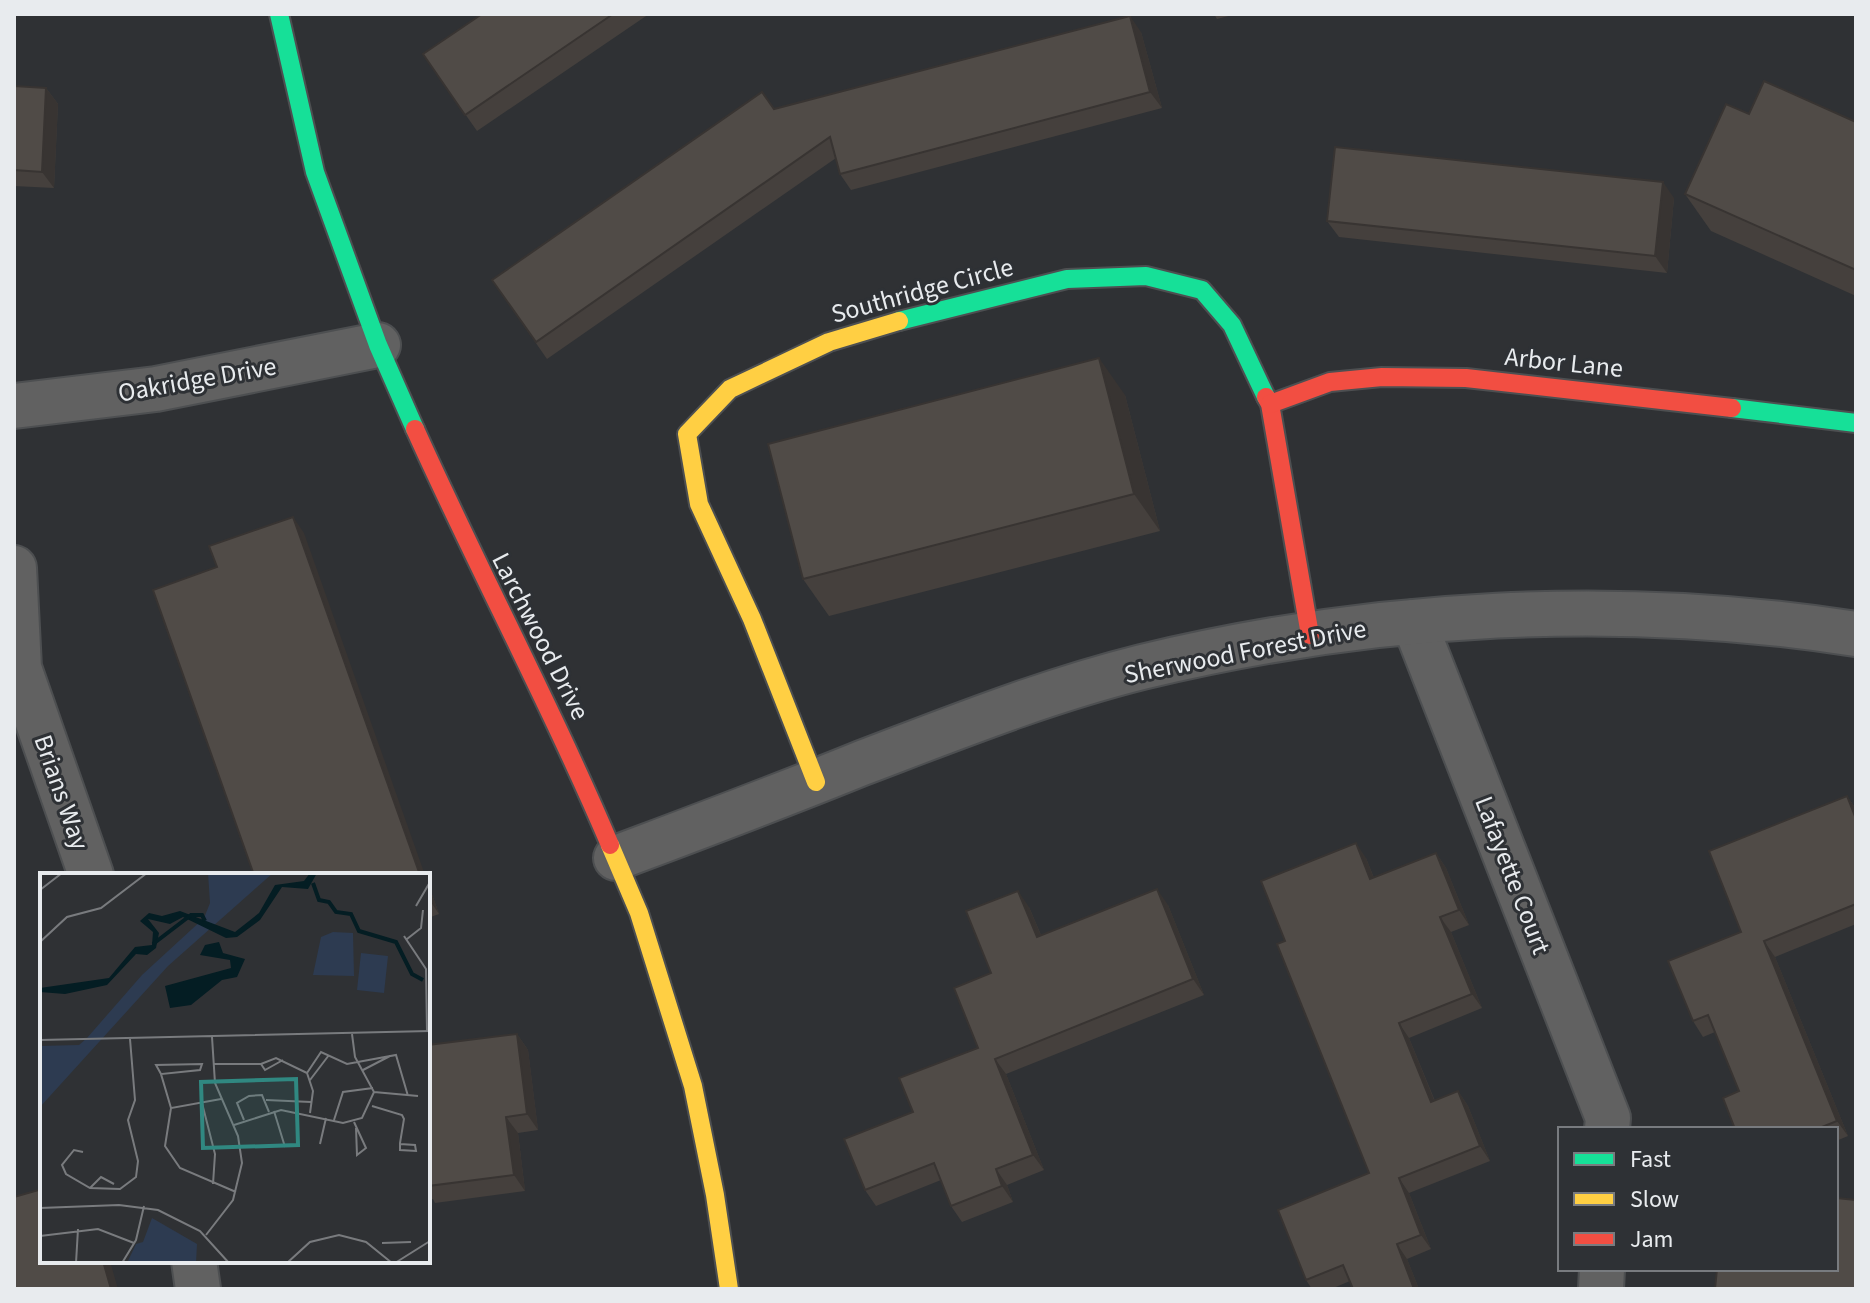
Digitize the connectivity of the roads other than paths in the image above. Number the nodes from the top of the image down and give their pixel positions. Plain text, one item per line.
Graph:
1 (279, 14) edge
2 (378, 345) junction
3 (1270, 404) junction
4 (14, 406) edge
5 (1856, 423) edge
6 (14, 568) edge
7 (1414, 622) junction
8 (1856, 634) edge
9 (1310, 635) junction
10 (816, 782) junction
11 (616, 858) junction
12 (90, 873) edge
13 (1607, 1127) edge
14 (194, 1263) edge
15 (198, 1289) edge
16 (729, 1289) edge

1 - 2 street, Larchwood Drive
2 - 4 street, Oakridge Drive
2 - 11 street, Larchwood Drive
3 - 5 street, Arbor Lane
3 - 9 street, Southridge Circle
3 - 10 street, Southridge Circle
6 - 12 street, Brians Way
7 - 8 street, Sherwood Forest Drive
7 - 9 street, Sherwood Forest Drive
7 - 13 street, Lafayette Court
9 - 10 street, Sherwood Forest Drive
10 - 11 street, Sherwood Forest Drive
11 - 16 street, Larchwood Drive
14 - 15 street

